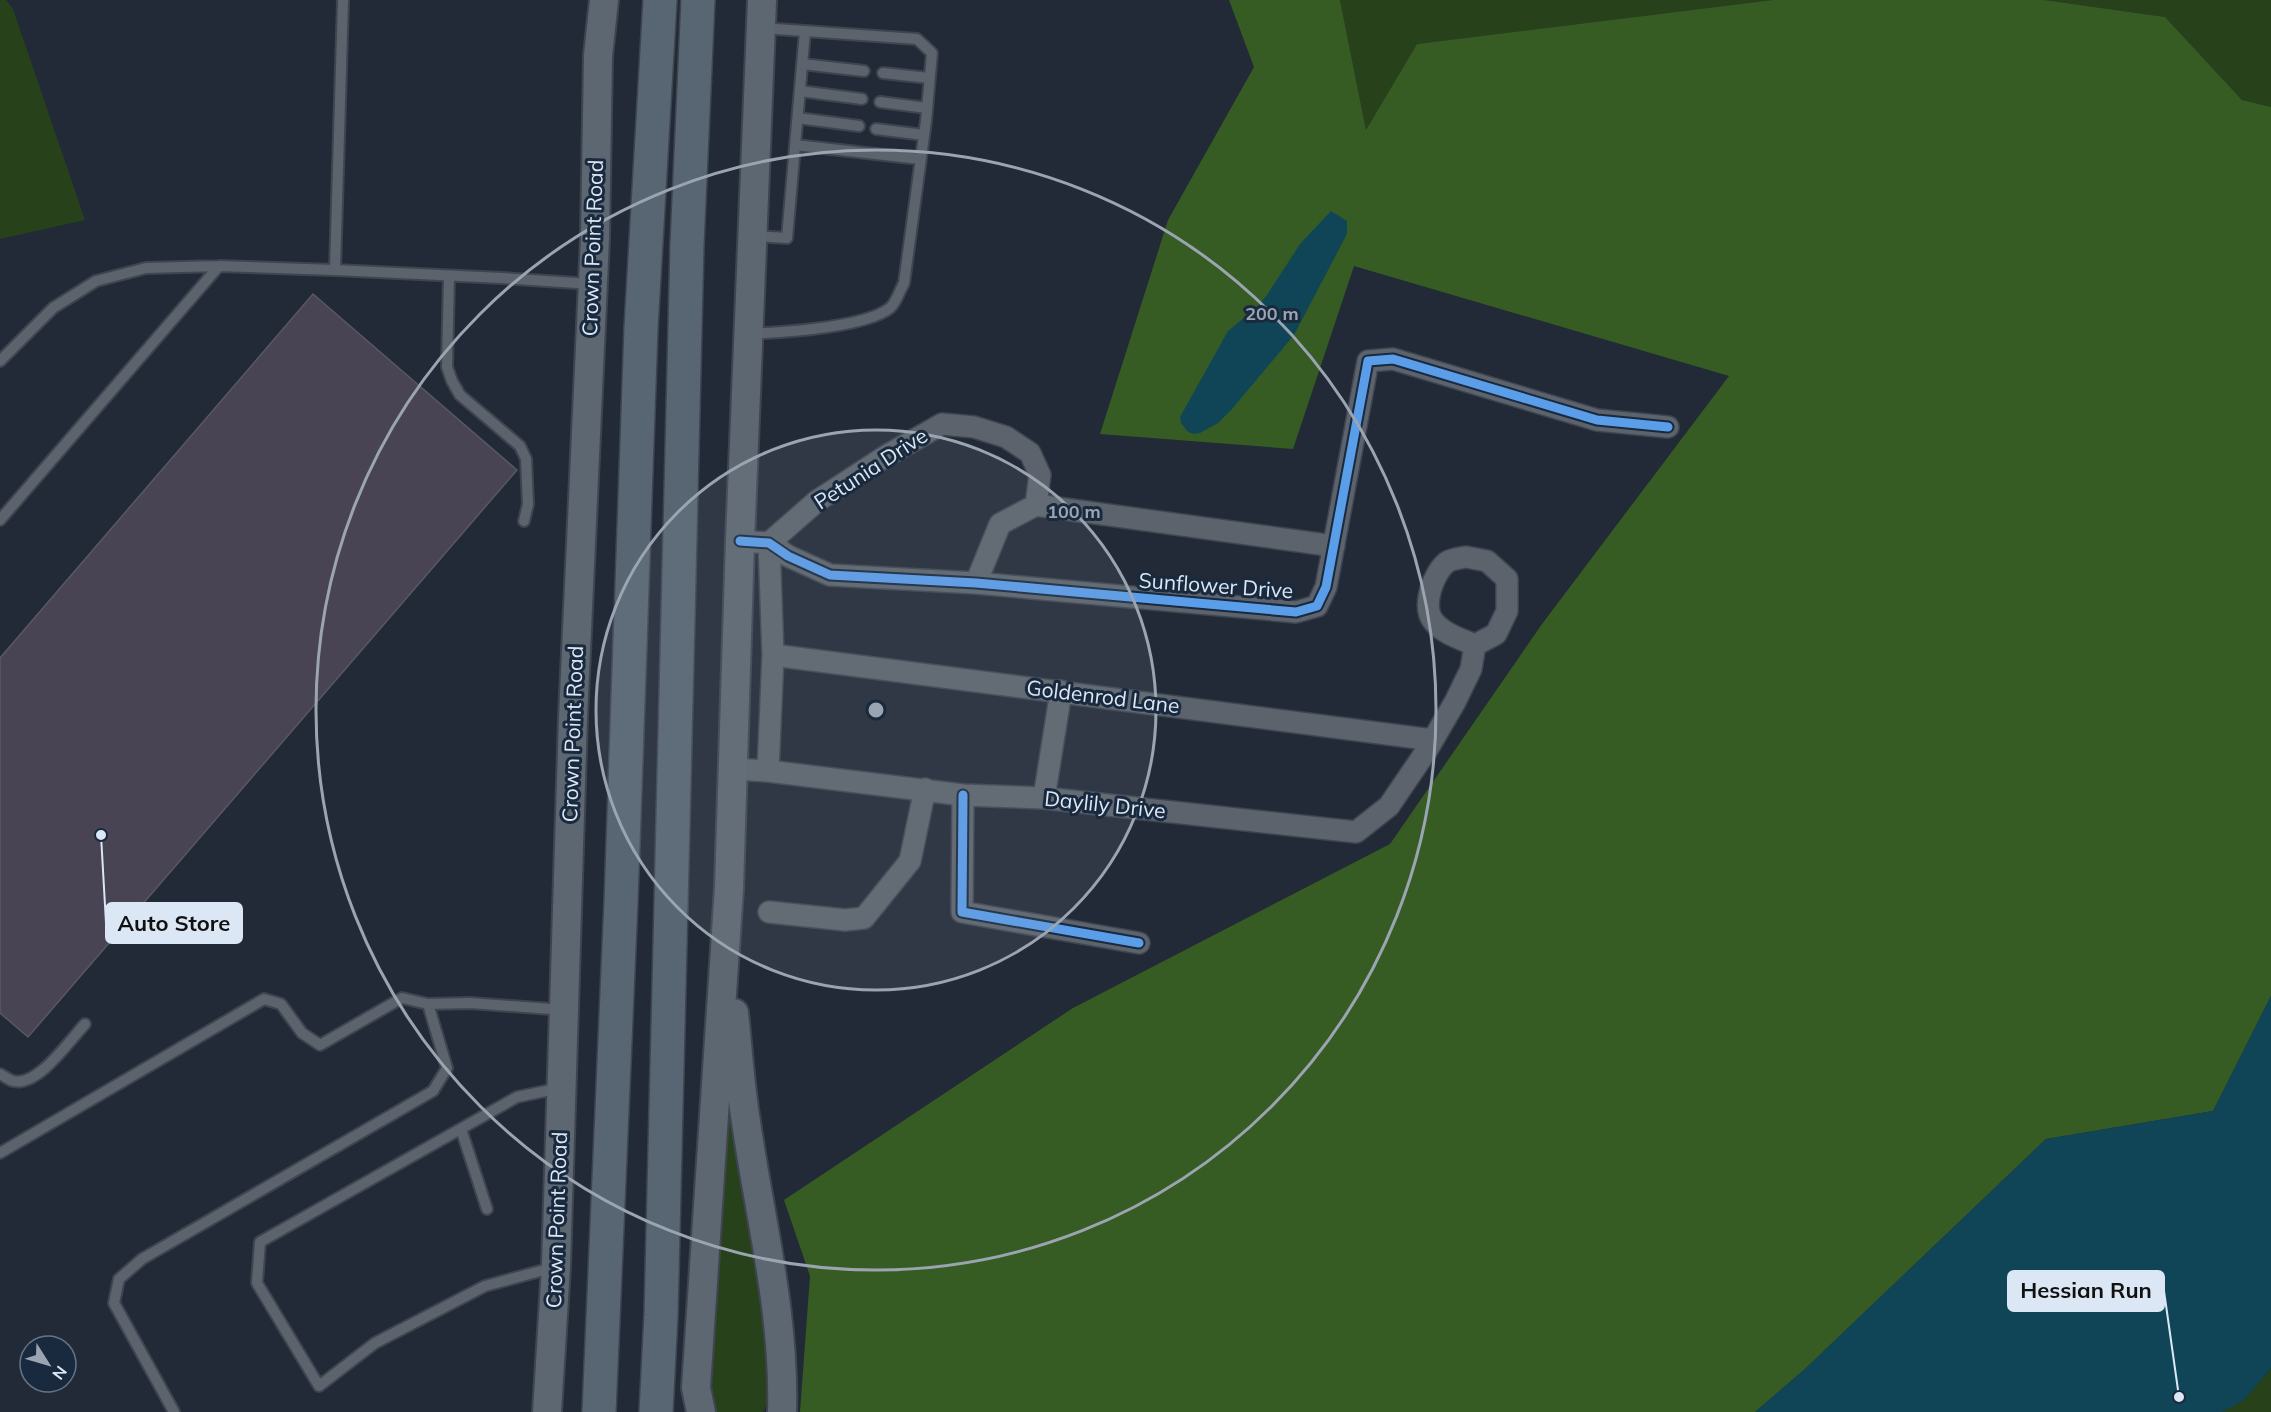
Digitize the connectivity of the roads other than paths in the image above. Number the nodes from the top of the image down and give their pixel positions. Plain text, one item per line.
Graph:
1 (343, 0) edge
2 (589, 0) edge
3 (604, 0) edge
4 (637, 0) edge
5 (660, 0) edge
6 (698, 0) edge
7 (761, 14) edge
8 (805, 31) junction
9 (598, 56) junction
10 (802, 64) junction
11 (864, 71) dead end
12 (883, 73) dead end
13 (929, 78) junction
14 (800, 91) junction
15 (862, 99) dead end
16 (880, 102) dead end
17 (927, 108) junction
18 (798, 118) junction
19 (859, 126) dead end
20 (876, 129) dead end
21 (924, 135) junction
22 (795, 145) junction
23 (920, 159) junction
24 (752, 236) junction
25 (645, 262) junction
26 (219, 266) junction
27 (335, 270) junction
28 (449, 276) junction
29 (592, 284) junction
30 (748, 334) junction
31 (0, 361) edge
32 (1668, 427) dead end
33 (1036, 506) junction
34 (0, 520) edge
35 (524, 520) dead end
36 (740, 541) junction
37 (769, 543) junction
38 (1334, 546) junction
39 (976, 583) junction
40 (1475, 645) dead end
41 (773, 655) junction
42 (1061, 691) junction
43 (1433, 740) junction
44 (733, 769) junction
45 (768, 771) junction
46 (926, 789) junction
47 (963, 795) junction
48 (1044, 798) junction
49 (769, 912) dead end
50 (726, 933) junction
51 (1139, 943) dead end
52 (428, 1004) junction
53 (565, 1010) junction
54 (84, 1024) dead end
55 (0, 1074) edge
56 (563, 1087) junction
57 (461, 1129) junction
58 (0, 1153) edge
59 (488, 1209) dead end
60 (663, 1235) junction
61 (556, 1266) junction
62 (779, 1406) edge
63 (174, 1412) edge
64 (547, 1412) edge
65 (598, 1412) edge
66 (656, 1412) edge
67 (669, 1412) edge
68 (701, 1412) edge

1 - 27 lane
2 - 9 main road, Crown Point Road
3 - 9 main road, Crown Point Road
4 - 25 highway
5 - 25 highway
6 - 60 highway
7 - 8 lane
7 - 24 main road
8 - 10 lane
8 - 13 lane
9 - 29 main road, Crown Point Road
10 - 11 lane
10 - 14 lane
12 - 13 lane
13 - 17 lane
14 - 15 lane
14 - 18 lane
16 - 17 lane
17 - 21 lane
18 - 19 lane
18 - 22 lane
20 - 21 lane
21 - 23 lane
22 - 23 lane
22 - 24 lane
23 - 30 lane
24 - 30 main road
25 - 65 highway
26 - 27 lane
26 - 31 lane
26 - 34 lane
27 - 28 lane
28 - 29 lane
28 - 35 lane
29 - 53 main road, Crown Point Road
30 - 36 main road
32 - 38 street, Sunflower Drive
33 - 37 street, Petunia Drive
33 - 38 street
33 - 39 street
36 - 37 street, Sunflower Drive
36 - 44 main road
37 - 39 street, Sunflower Drive
37 - 41 street
38 - 39 street, Sunflower Drive
40 - 43 street, Daylily Drive
41 - 42 street, Goldenrod Lane
41 - 45 street
42 - 43 street, Goldenrod Lane
42 - 48 street
43 - 48 street, Daylily Drive
44 - 45 street, Daylily Drive
44 - 50 main road
45 - 46 street, Daylily Drive
46 - 47 street, Daylily Drive
46 - 49 street
47 - 48 street, Daylily Drive
47 - 51 street
50 - 62 main road
50 - 68 main road
52 - 53 lane
52 - 58 lane
52 - 63 lane
53 - 56 main road, Crown Point Road
54 - 55 lane
56 - 57 lane
56 - 61 main road, Crown Point Road
57 - 59 lane
57 - 61 lane
60 - 66 highway
60 - 67 highway
61 - 64 main road, Crown Point Road

